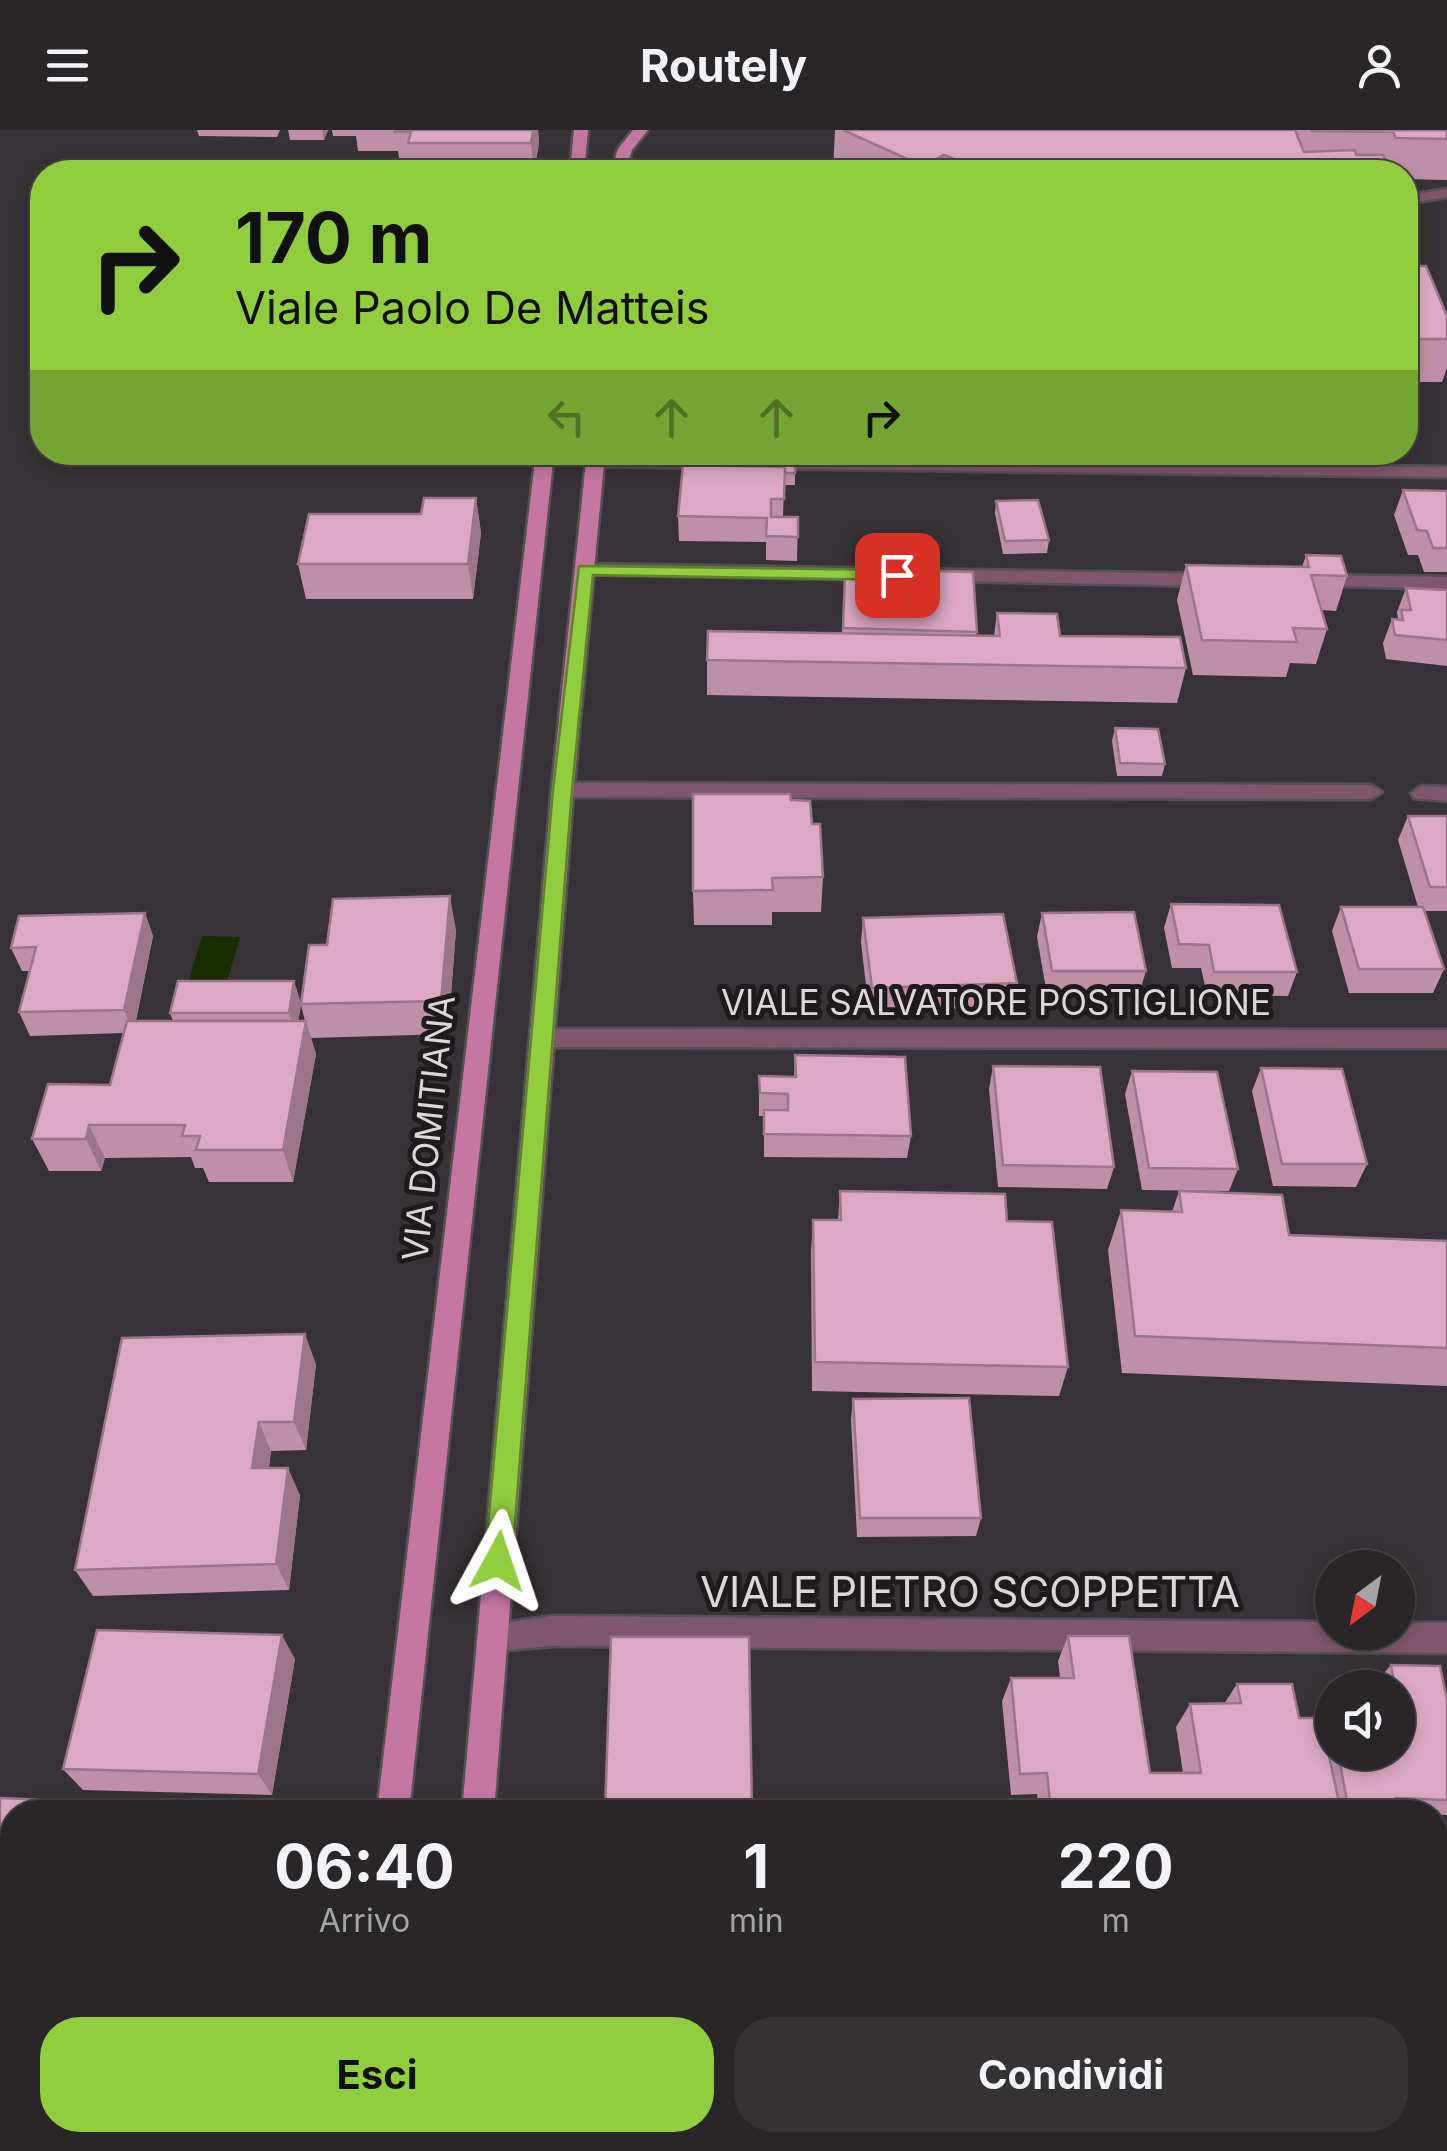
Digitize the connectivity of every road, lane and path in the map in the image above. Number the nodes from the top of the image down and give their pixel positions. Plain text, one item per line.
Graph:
1 (581, 130) edge
2 (641, 130) edge
3 (577, 160) edge
4 (622, 160) edge
5 (1447, 193) edge
6 (1418, 198) edge
7 (1418, 283) edge
8 (1447, 354) edge
9 (544, 465) edge
10 (594, 465) edge
11 (1232, 465) edge
12 (1447, 472) edge
13 (585, 570) junction
14 (1231, 580) edge
15 (1290, 580) edge
16 (1447, 582) edge
17 (562, 790) junction
18 (1371, 792) dead end
19 (1422, 794) dead end
20 (1447, 794) edge
21 (544, 1038) junction
22 (1447, 1038) edge
23 (492, 1636) junction
24 (1447, 1638) edge
25 (394, 1800) edge
26 (479, 1800) edge

1 - 3 main road
2 - 4 main road
5 - 6 street
7 - 8 street
9 - 25 main road, VIA DOMITIANA
10 - 13 main road
11 - 12 street
13 - 14 street
13 - 17 main road
15 - 16 street
17 - 18 street
17 - 21 main road
19 - 20 street
21 - 22 street, VIALE SALVATORE POSTIGLIONE
21 - 23 main road
23 - 24 street, VIALE PIETRO SCOPPETTA
23 - 26 main road

